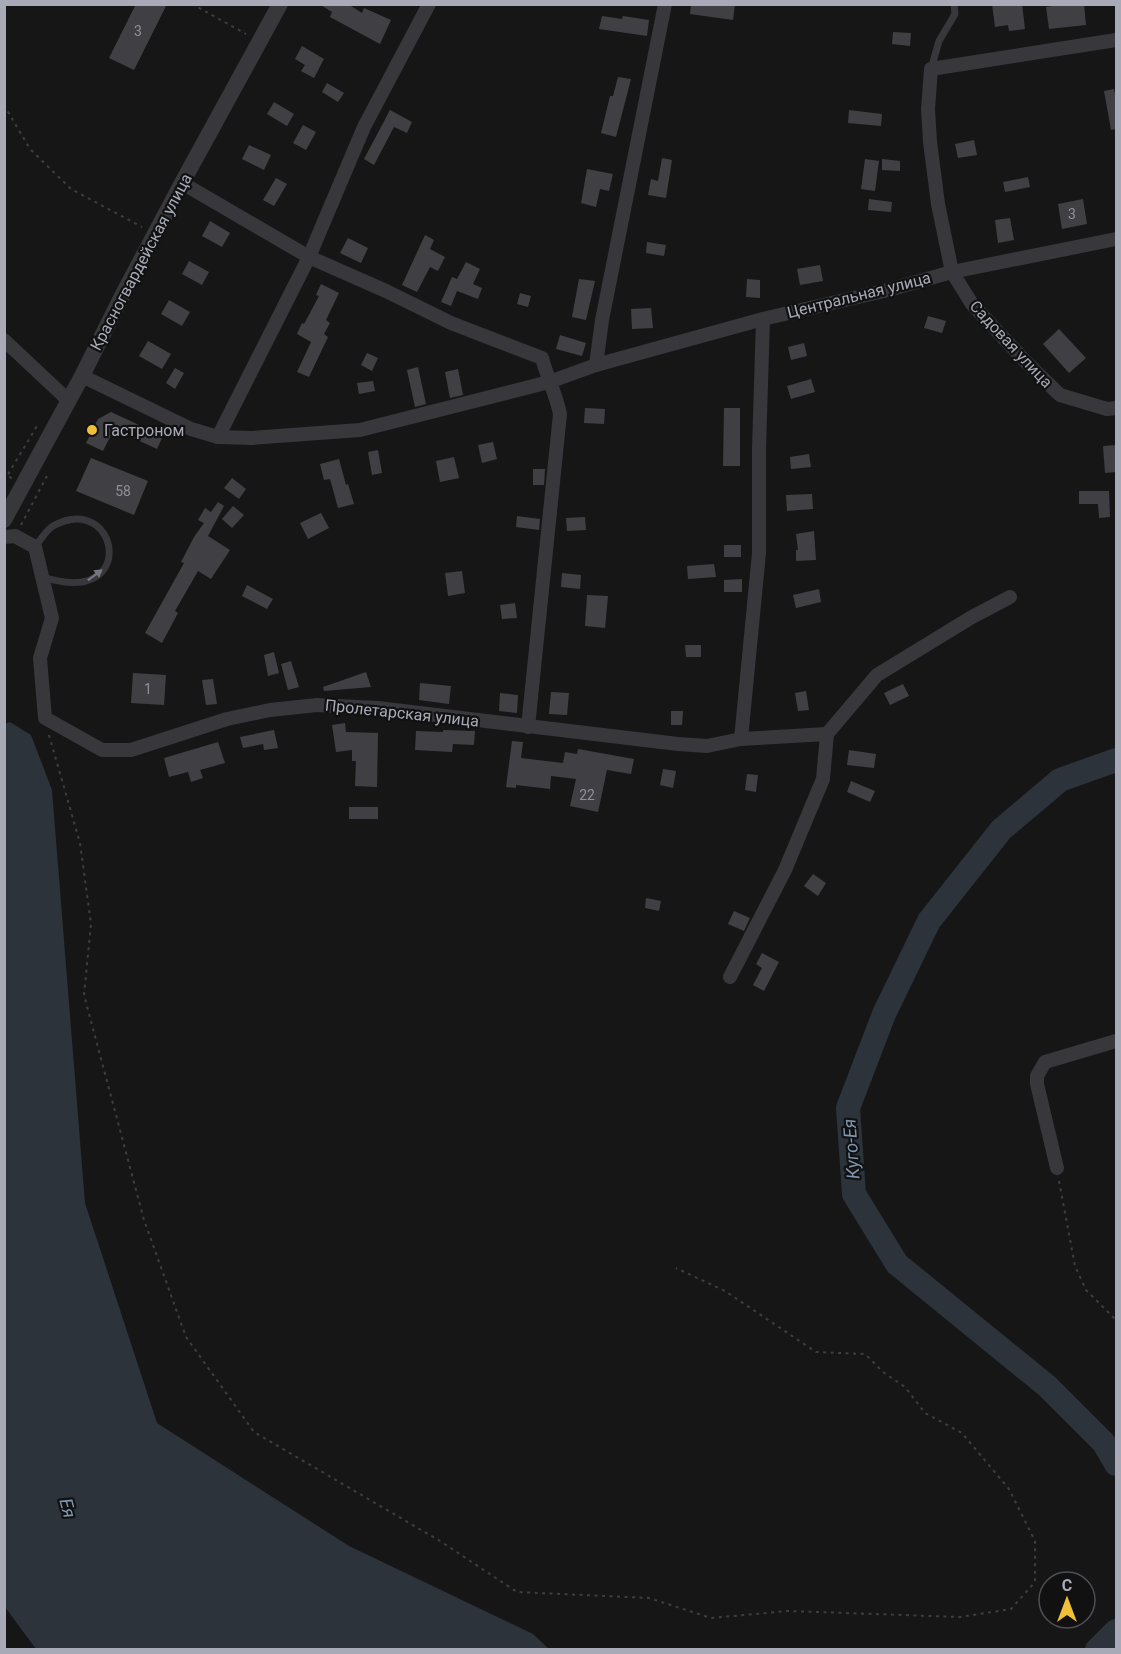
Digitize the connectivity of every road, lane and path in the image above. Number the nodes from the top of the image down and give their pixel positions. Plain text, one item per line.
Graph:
1 (192, 4) edge
2 (280, 4) edge
3 (429, 4) edge
4 (665, 4) edge
5 (954, 4) edge
6 (246, 34) dead end
7 (1116, 40) edge
8 (931, 69) junction
9 (4, 105) edge
10 (182, 183) junction
11 (142, 227) dead end
12 (1116, 239) edge
13 (309, 257) junction
14 (952, 272) junction
15 (763, 319) junction
16 (4, 339) edge
17 (596, 365) junction
18 (82, 376) junction
19 (549, 382) junction
20 (68, 400) junction
21 (1116, 408) edge
22 (218, 437) junction
23 (4, 520) edge
24 (4, 537) edge
25 (35, 547) junction
26 (41, 576) junction
27 (1010, 597) dead end
28 (45, 718) junction
29 (528, 727) junction
30 (826, 734) junction
31 (741, 740) junction
32 (730, 977) dead end
33 (1116, 1041) edge
34 (1057, 1168) joint
35 (676, 1269) dead end
36 (1116, 1320) edge

1 - 6 path
2 - 10 street, Красногвардейская улица
3 - 13 street
4 - 17 street
5 - 8 lane
7 - 8 street
8 - 14 street, Центральная улица
9 - 11 path
10 - 13 street
10 - 18 street, Красногвардейская улица
12 - 14 street
13 - 19 street
13 - 22 street
14 - 15 street, Центральная улица
14 - 21 street, Садовая улица
15 - 17 street, Центральная улица
15 - 31 street
16 - 20 street
17 - 19 street, Центральная улица
18 - 20 street, Красногвардейская улица
18 - 22 street, Центральная улица
19 - 22 street, Центральная улица
19 - 29 street
20 - 23 street, Красногвардейская улица
24 - 25 street
25 - 26 street
26 -> 25 lane
26 - 28 street
27 - 30 street
28 - 29 street, Пролетарская улица
28 - 35 path
29 - 31 street, Пролетарская улица
30 - 31 street, Пролетарская улица
30 - 32 street
33 - 34 street
34 - 36 path

